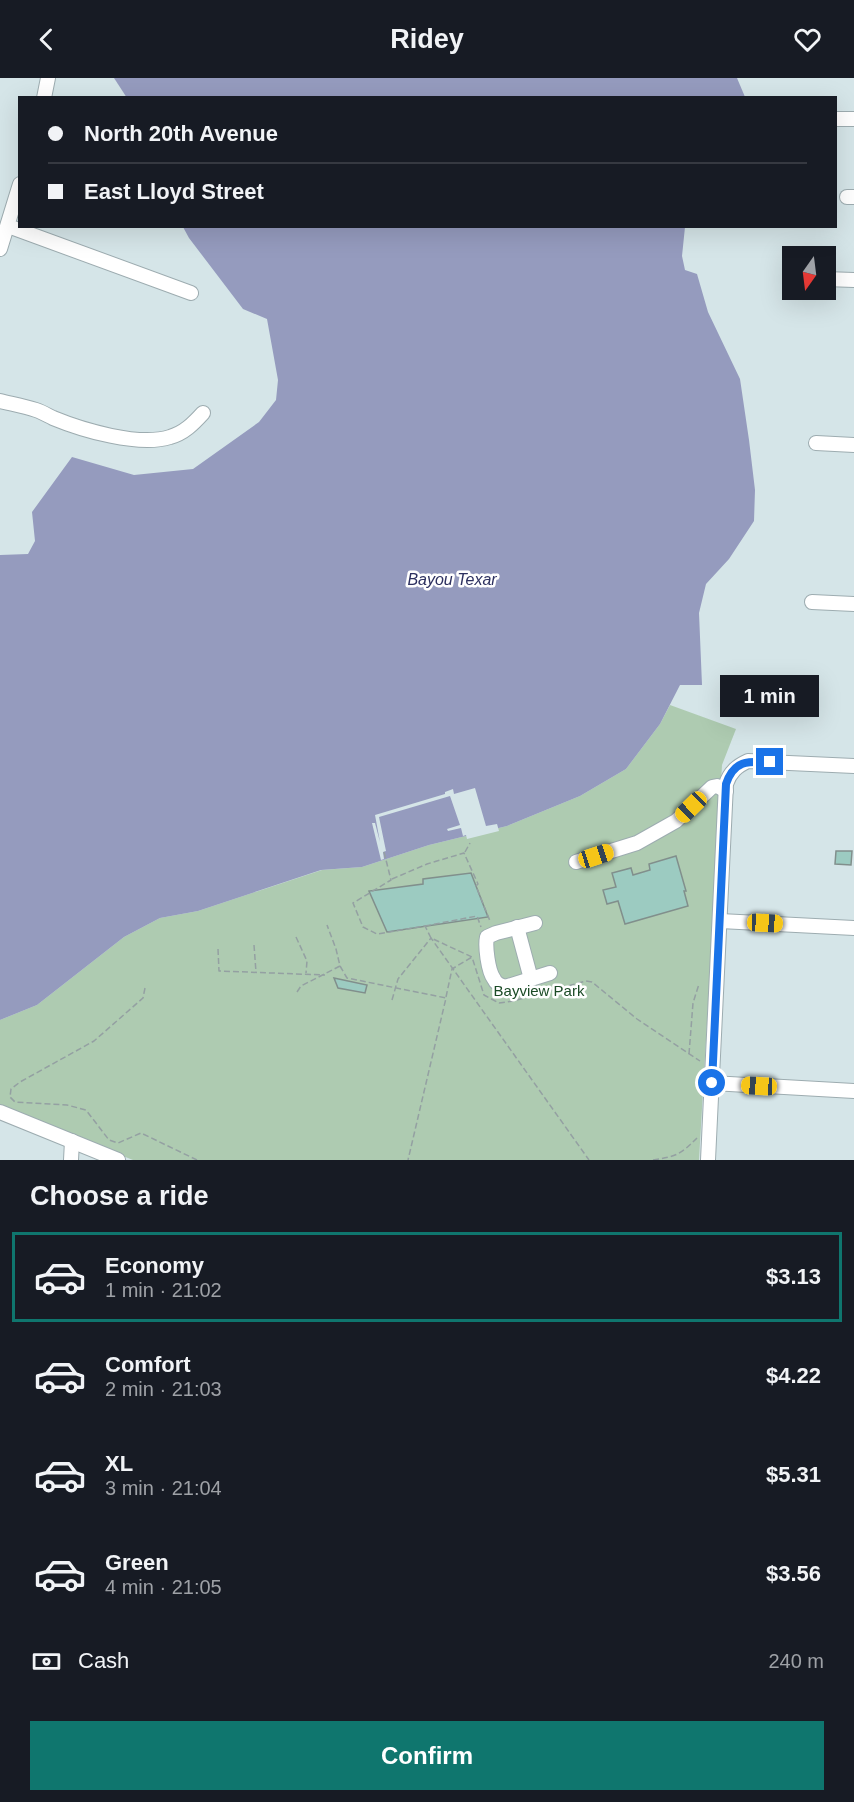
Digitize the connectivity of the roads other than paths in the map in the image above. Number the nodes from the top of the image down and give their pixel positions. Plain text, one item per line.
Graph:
1 (48, 78) edge
2 (44, 96) edge
3 (837, 119) edge
4 (854, 120) edge
5 (18, 190) edge
6 (5, 227) edge
7 (0, 249) edge
8 (836, 279) edge
9 (854, 280) edge
10 (191, 293) dead end
11 (0, 401) edge
12 (203, 413) dead end
13 (816, 443) dead end
14 (854, 445) edge
15 (812, 602) dead end
16 (854, 604) edge
17 (854, 766) edge
18 (726, 791) junction
19 (576, 862) dead end
20 (720, 921) junction
21 (535, 923) dead end
22 (517, 927) junction
23 (854, 928) edge
24 (550, 973) dead end
25 (531, 979) junction
26 (712, 1083) junction
27 (854, 1091) edge
28 (0, 1112) edge
29 (72, 1141) junction
30 (71, 1160) edge
31 (118, 1160) edge
32 (708, 1160) edge

1 - 2 street
3 - 4 street
5 - 6 street
6 - 7 street
6 - 10 street
8 - 9 street
11 - 12 street
13 - 14 street
15 - 16 street
17 - 18 street
18 - 19 street
18 - 20 street
20 - 23 street
20 - 26 street
21 - 22 street
22 - 25 street
22 - 25 street
24 - 25 street
26 - 27 street
26 - 32 street
28 - 29 street
29 - 30 street
29 - 31 street

